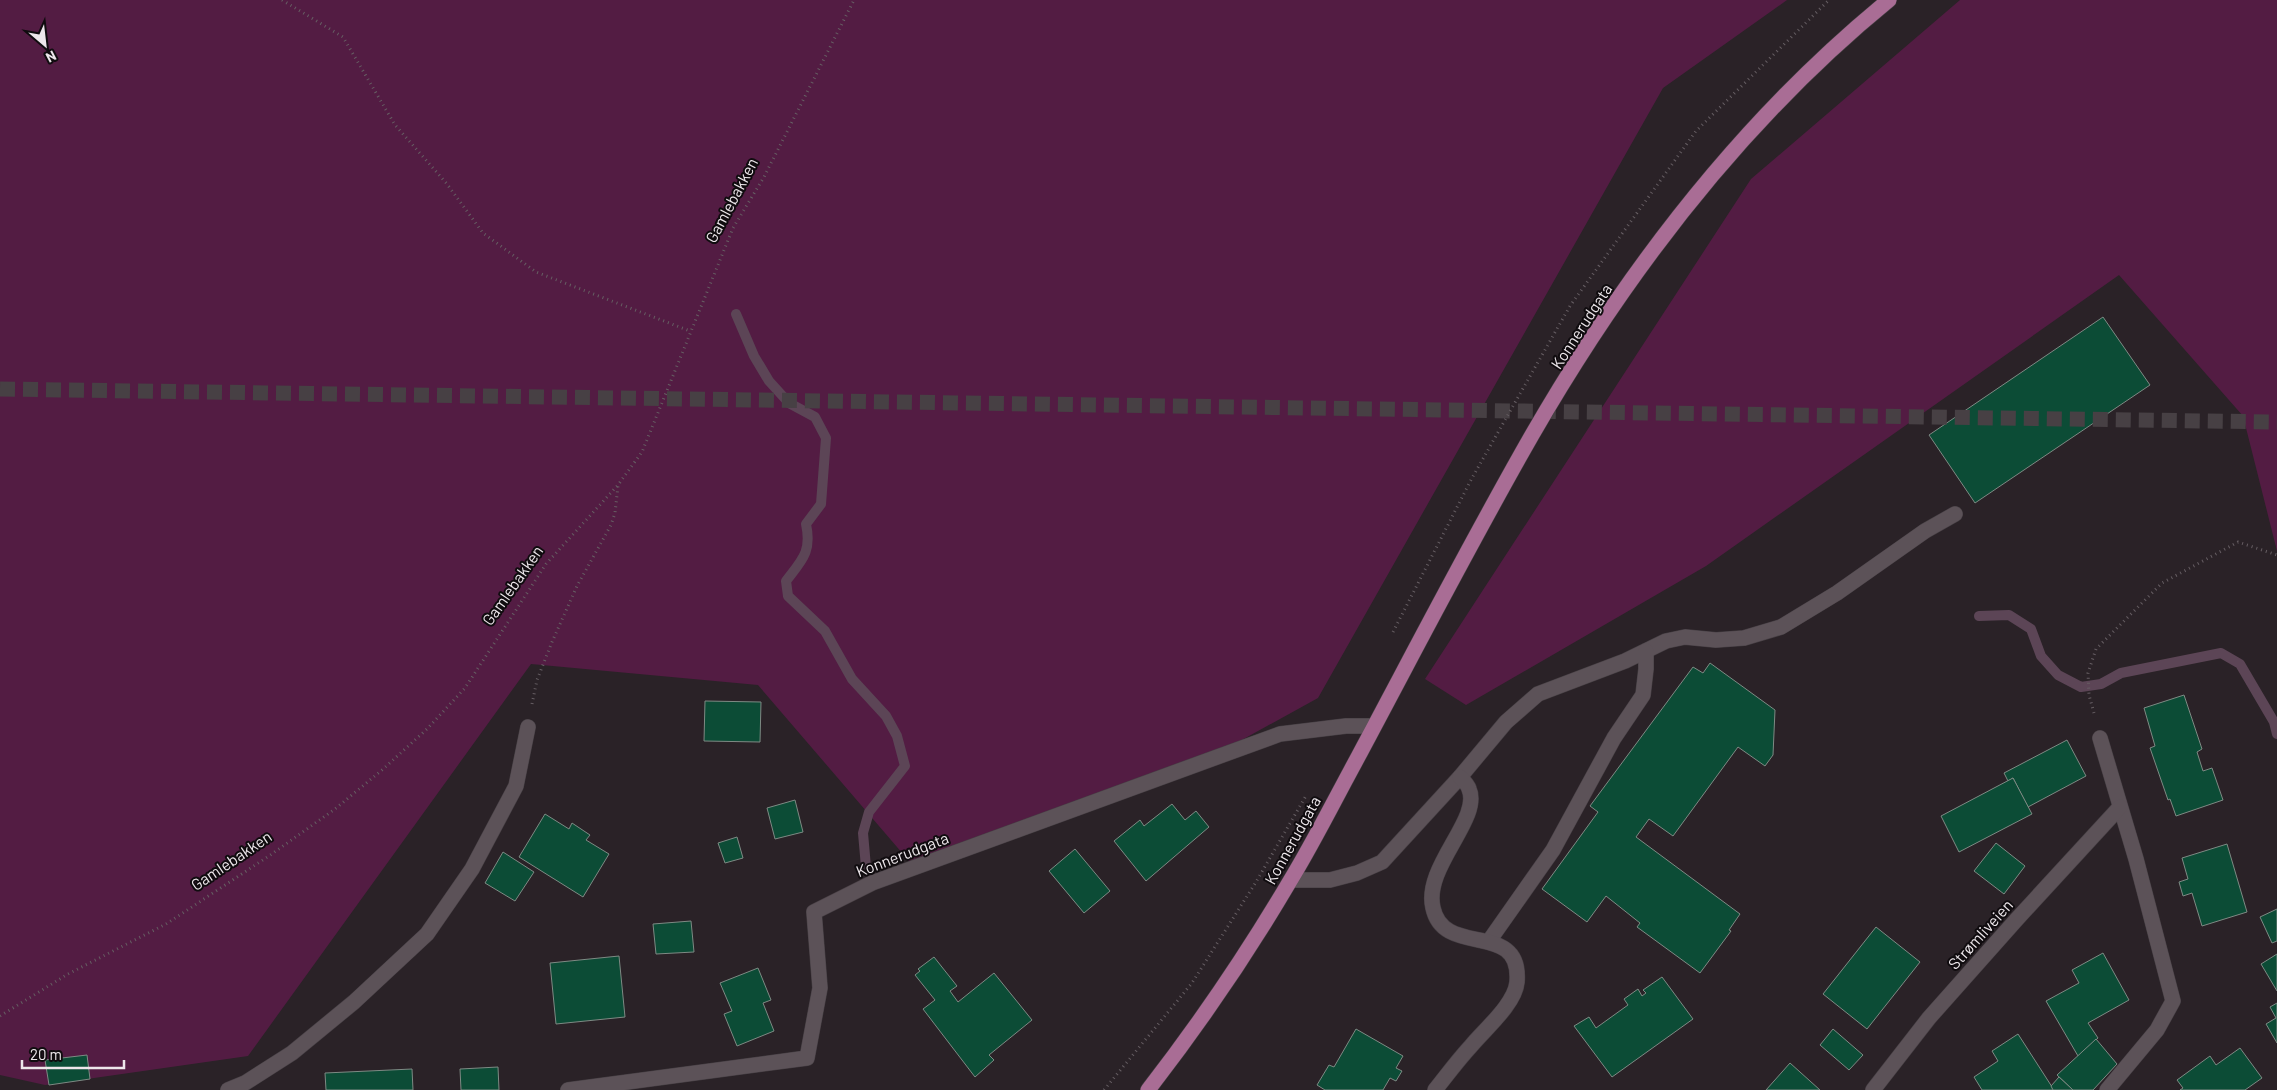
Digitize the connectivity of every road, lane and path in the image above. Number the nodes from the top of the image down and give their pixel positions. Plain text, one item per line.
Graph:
1 (282, 0) edge
2 (854, 0) edge
3 (1889, 0) edge
4 (690, 331) junction
5 (618, 485) junction
6 (1955, 514) dead end
7 (2277, 555) edge
8 (1646, 651) junction
9 (2089, 695) dead end
10 (1374, 726) junction
11 (528, 727) joint
12 (2100, 738) dead end
13 (1460, 777) junction
14 (2120, 807) junction
15 (1291, 880) junction
16 (1489, 941) junction
17 (0, 1016) edge
18 (228, 1090) edge
19 (568, 1090) edge
20 (1148, 1090) edge
21 (1435, 1090) edge
22 (1873, 1090) edge
23 (2107, 1090) edge

1 - 4 path
2 - 4 path, Gamlebakken
3 - 10 main road, Konnerudgata
4 - 5 path, Gamlebakken
5 - 11 path
5 - 17 path, Gamlebakken
6 - 8 street
7 - 9 path
8 - 13 street
8 - 16 street
10 - 15 main road, Konnerudgata
10 - 19 street, Konnerudgata
11 - 18 street
12 - 14 street
13 - 15 street
13 - 16 street
14 - 22 street, Strømliveien
14 - 23 street
15 - 20 main road, Konnerudgata
16 - 21 street

